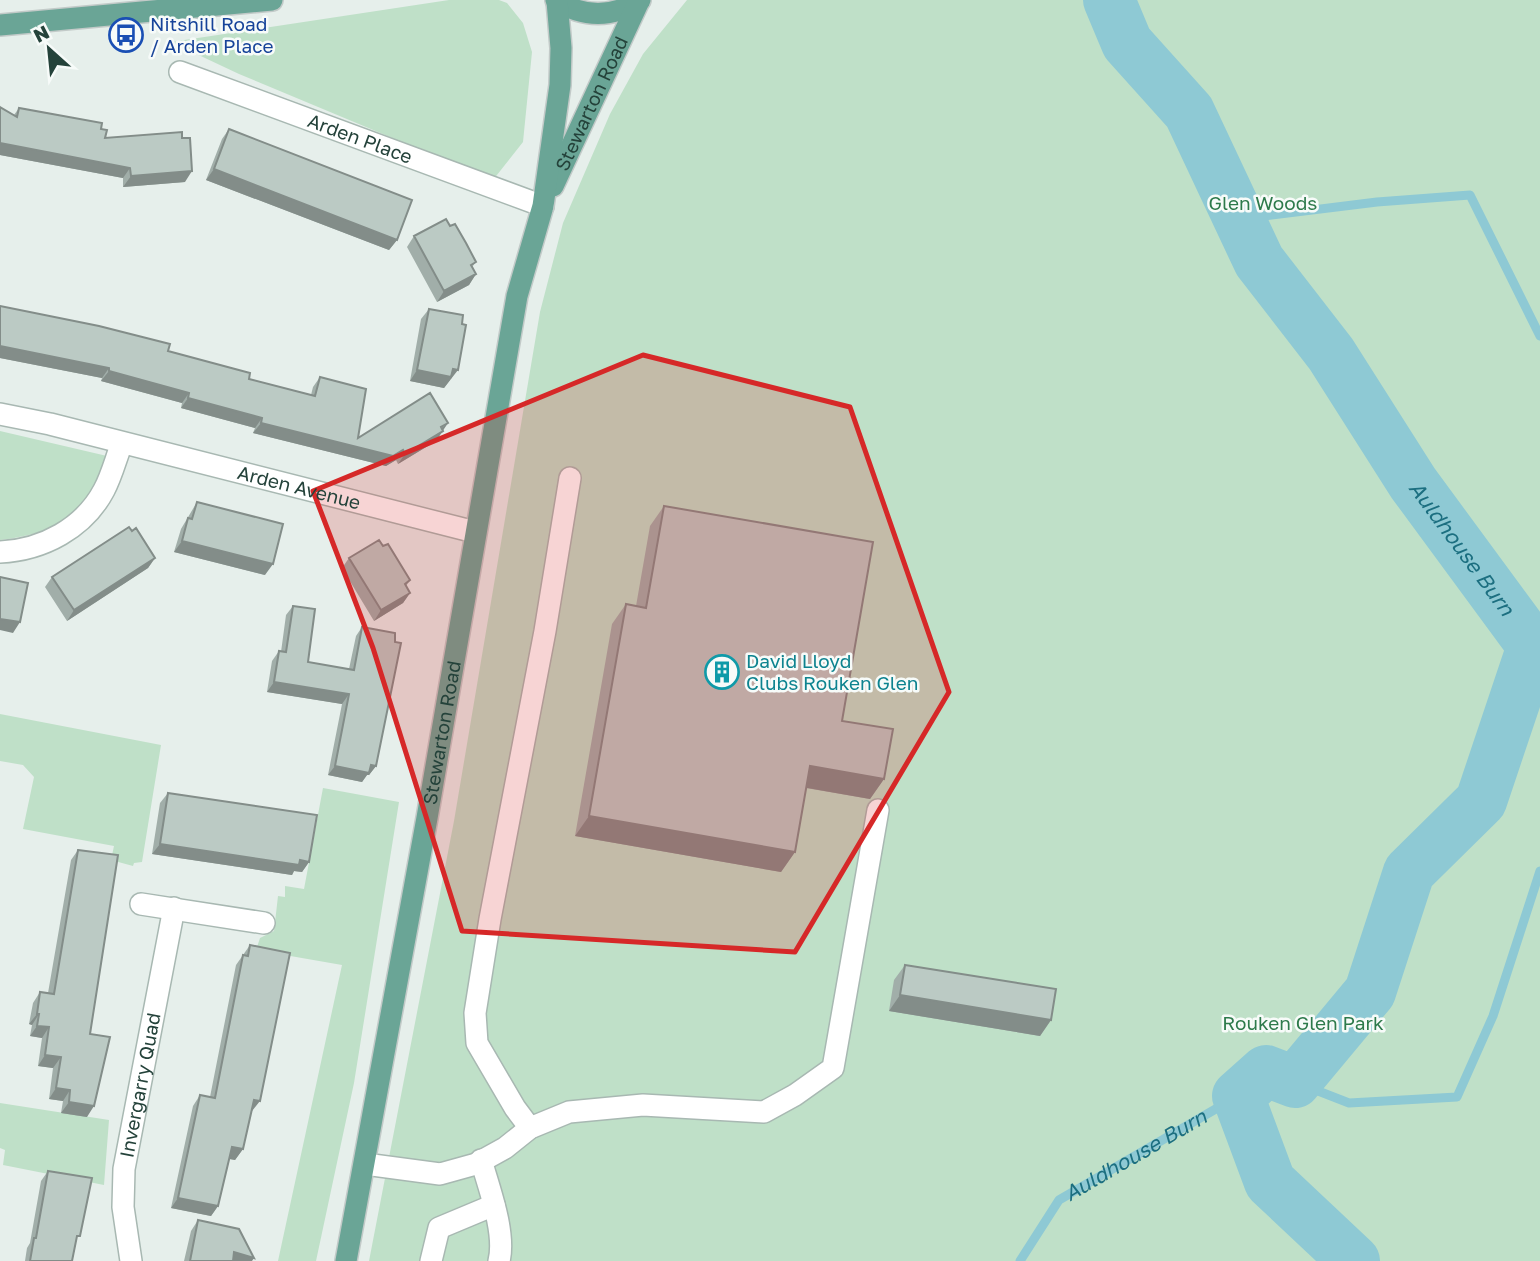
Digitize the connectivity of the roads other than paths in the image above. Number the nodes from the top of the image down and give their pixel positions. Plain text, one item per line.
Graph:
1 (272, 0) edge
2 (556, 1) edge
3 (639, 1) edge
4 (0, 25) edge
5 (180, 72) dead end
6 (543, 206) junction
7 (0, 414) edge
8 (122, 443) junction
9 (570, 478) dead end
10 (475, 532) junction
11 (0, 552) edge
12 (878, 810) dead end
13 (142, 904) dead end
14 (174, 908) junction
15 (264, 923) dead end
16 (530, 1128) junction
17 (481, 1160) junction
18 (365, 1164) junction
19 (494, 1205) junction
20 (131, 1261) edge
21 (346, 1261) edge
22 (431, 1261) edge
23 (499, 1261) edge

1 - 4 main road
2 - 3 main road
2 - 6 main road, Stewarton Road
3 - 6 main road, Stewarton Road
5 - 6 street, Arden Place
6 - 10 main road, Stewarton Road
7 - 8 street, Arden Avenue
8 - 10 street, Arden Avenue
8 - 11 street
9 - 16 street
10 - 18 main road, Stewarton Road
12 - 16 street
13 - 14 street
14 - 15 street
14 - 20 street, Invergarry Quad
16 - 17 street
17 - 18 street
17 - 19 street
18 - 21 main road, Stewarton Road
19 - 22 street
19 - 23 street

